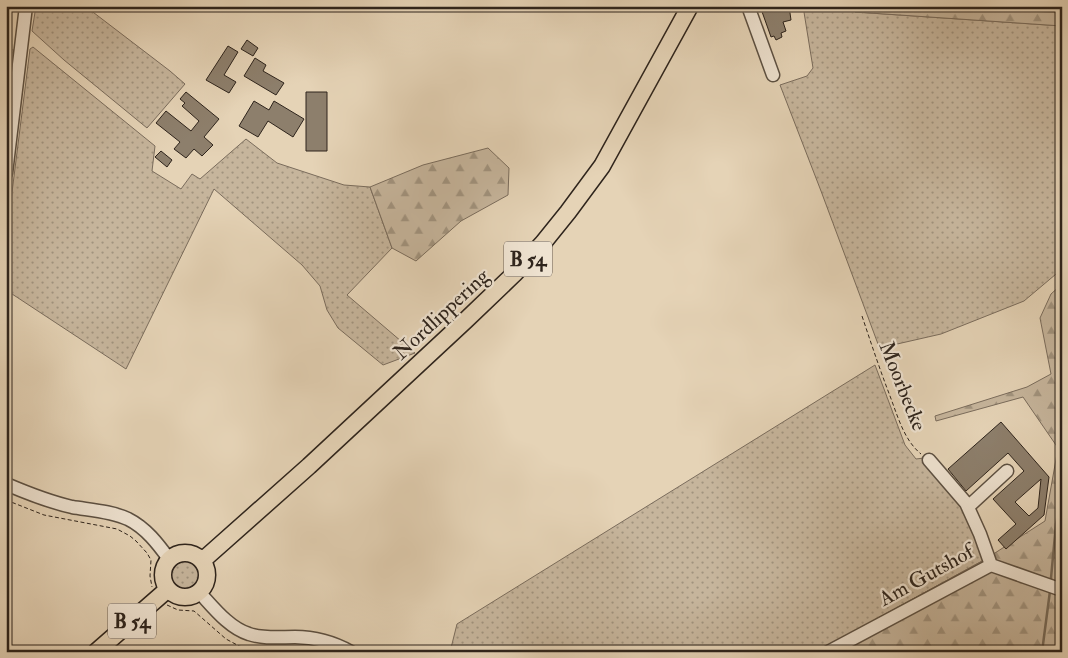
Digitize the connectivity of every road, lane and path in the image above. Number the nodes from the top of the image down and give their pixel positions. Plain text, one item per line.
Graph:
1 (26, 6) edge
2 (690, 6) edge
3 (748, 6) edge
4 (773, 75) dead end
5 (6, 173) edge
6 (862, 316) dead end
7 (929, 460) joint
8 (1007, 471) dead end
9 (6, 484) edge
10 (6, 500) edge
11 (968, 507) junction
12 (169, 559) junction
13 (202, 561) junction
14 (991, 566) junction
15 (1062, 590) edge
16 (199, 592) junction
17 (164, 593) junction
18 (96, 652) edge
19 (270, 652) edge
20 (308, 652) edge
21 (351, 652) edge
22 (828, 652) edge

1 - 5 street
2 - 13 main road, Nordlippering / B 54
3 - 4 street
6 - 7 path, Moorbecke
7 - 11 street, Am Gutshof
8 - 11 street
9 - 12 street
10 - 17 path
11 - 14 street, Am Gutshof
12 - 13 main road
12 - 17 main road
13 - 16 main road
14 - 15 street
14 - 22 street, Am Gutshof
16 - 17 main road
16 - 21 street
17 - 18 main road, B 54
17 - 19 path
19 - 20 path

